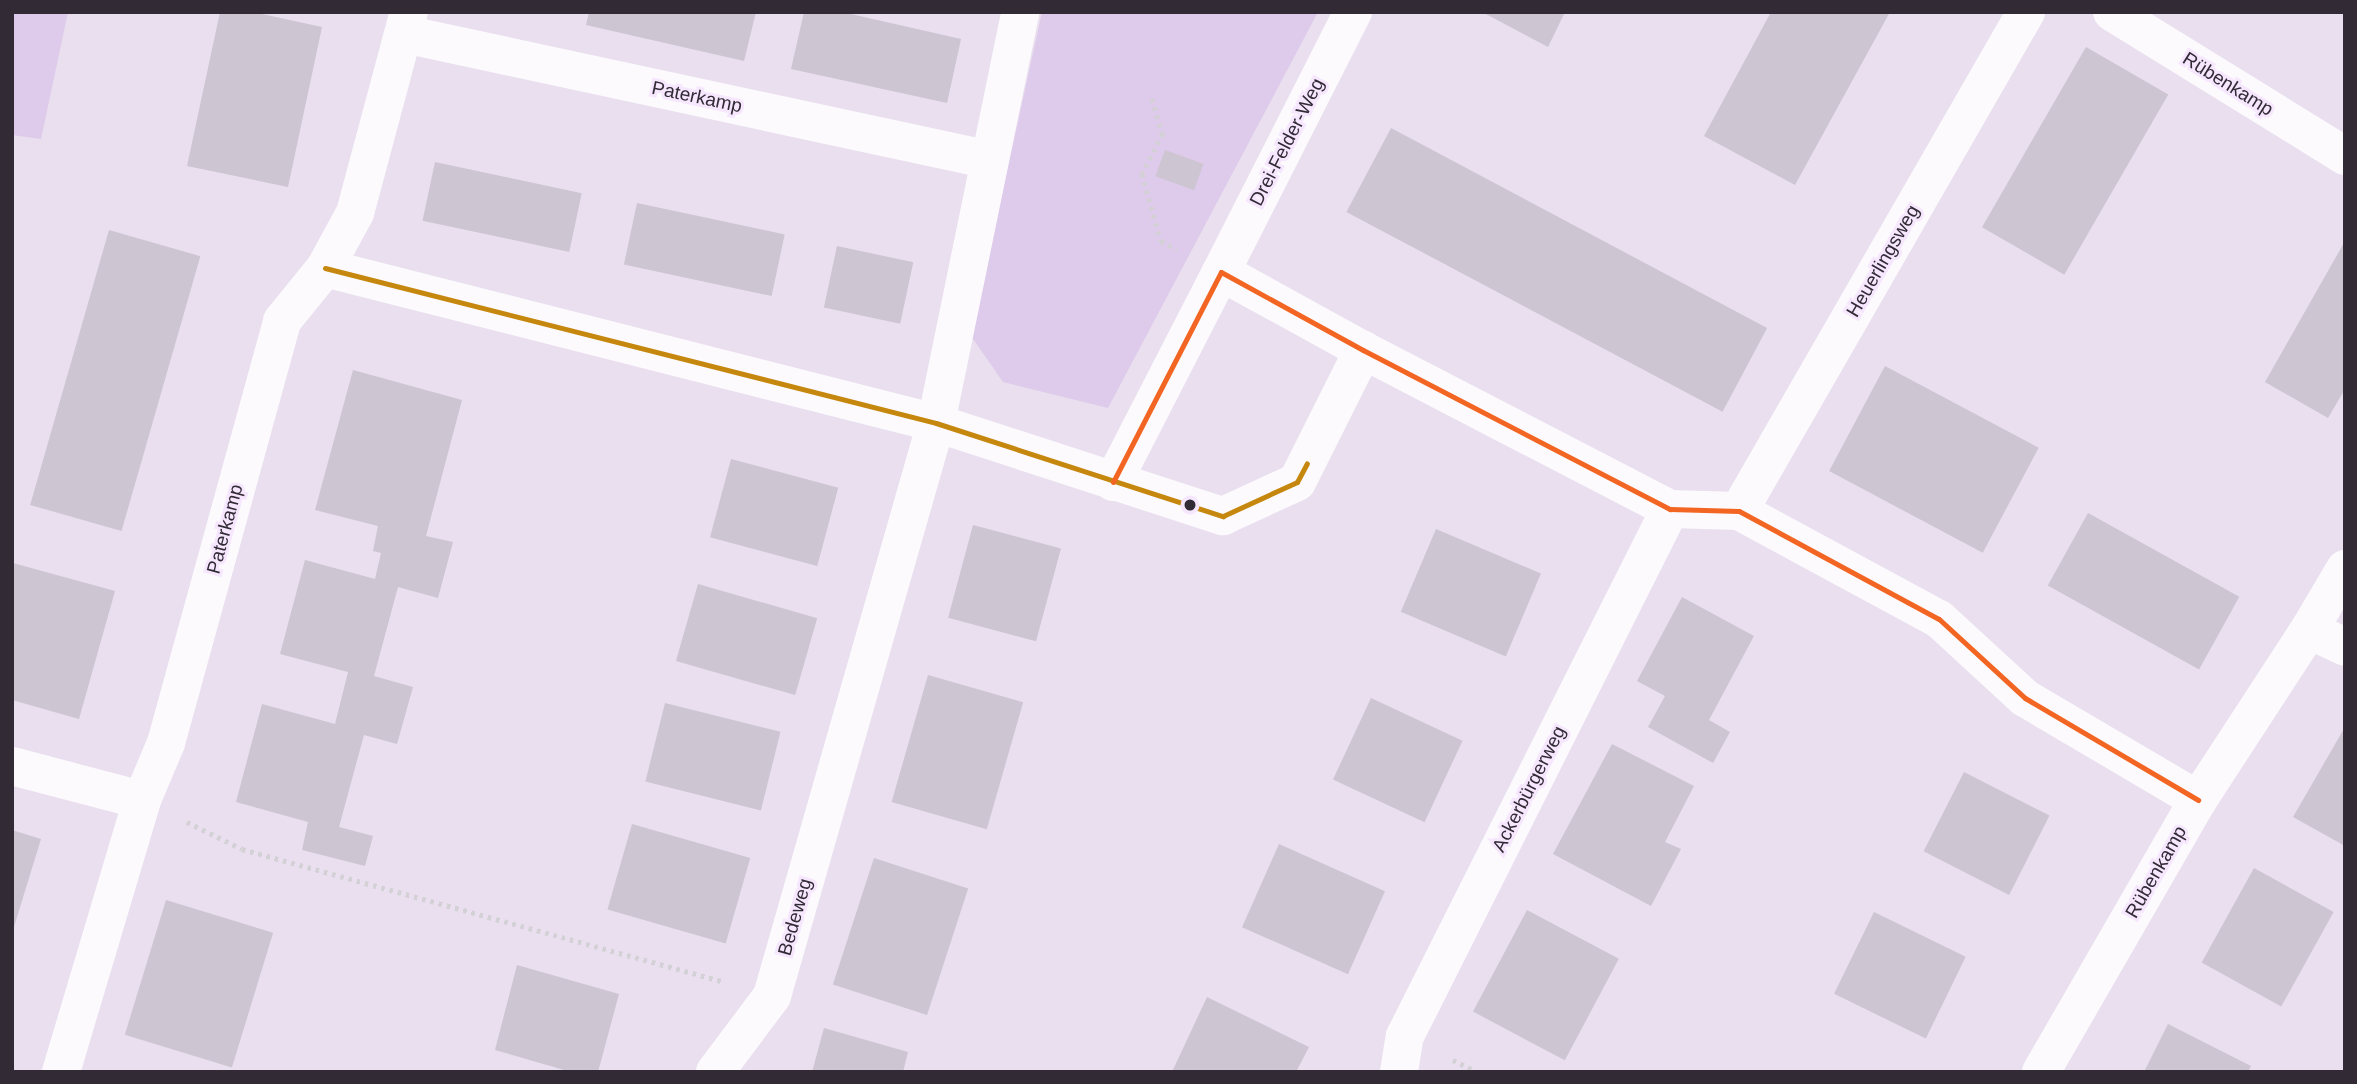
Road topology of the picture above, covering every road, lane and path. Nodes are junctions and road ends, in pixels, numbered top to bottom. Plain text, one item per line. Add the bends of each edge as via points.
1 (1020, 12) edge
2 (1353, 12) edge
3 (2026, 12) edge
4 (2112, 12) edge
5 (406, 23) edge
6 (1152, 99) dead end
7 (2345, 156) edge
8 (990, 160) junction
9 (325, 268) junction
10 (1222, 272) junction
11 (1363, 350) junction
12 (936, 423) junction
13 (1113, 482) junction
14 (1670, 509) junction
15 (1739, 511) junction
16 (2345, 569) edge
17 (2309, 630) junction
18 (2345, 647) edge
19 (12, 766) edge
20 (142, 800) junction
21 (2198, 800) junction
22 (772, 996) junction
23 (61, 1072) edge
24 (715, 1072) edge
25 (1399, 1072) edge
26 (2042, 1072) edge

1 - 8 street
2 - 10 street, Drei-Felder-Weg
3 - 15 street, Heuerlingsweg
4 - 7 street, Rübenkamp
5 - 8 street, Paterkamp
5 - 9 street, Paterkamp via 355,213
6 - 10 path via 1163,134 1142,174 1161,242
8 - 12 street
9 - 12 street
9 - 20 street, Paterkamp via 282,321 166,743
10 - 11 street
10 - 13 street
11 - 13 street via 1297,482 1223,516
11 - 14 street
12 - 13 street
12 - 22 street, Bedeweg
14 - 15 street
14 - 25 street, Ackerbürgerweg via 1405,1036
15 - 21 street via 1939,618 2025,698
16 - 17 street, Rübenkamp
17 - 18 street
17 - 21 street, Rübenkamp
19 - 20 street
20 - 22 path via 242,849
20 - 23 street, Paterkamp
21 - 26 street, Rübenkamp
22 - 24 street, Bedeweg

